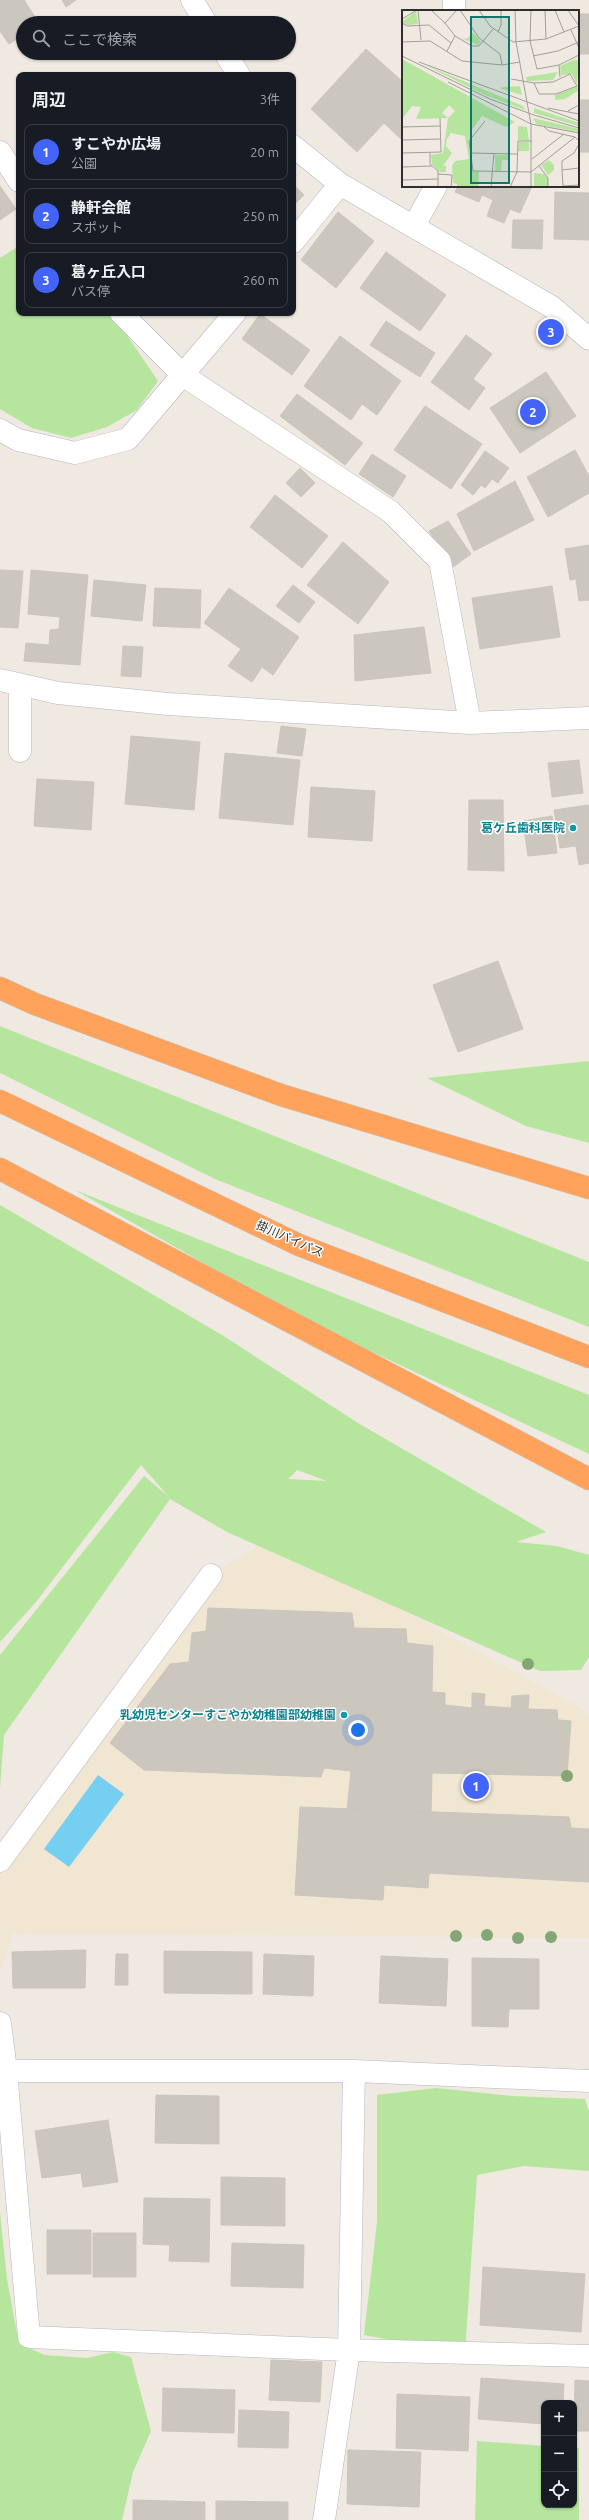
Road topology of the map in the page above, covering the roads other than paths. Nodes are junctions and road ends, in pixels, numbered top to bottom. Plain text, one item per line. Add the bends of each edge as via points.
1 (192, 0) edge
2 (202, 16) edge
3 (229, 60) edge
4 (237, 72) edge
5 (296, 148) edge
6 (0, 152) edge
7 (16, 176) edge
8 (340, 184) junction
9 (435, 187) edge
10 (414, 226) junction
11 (296, 238) edge
12 (124, 316) edge
13 (233, 316) edge
14 (589, 339) edge
15 (184, 376) junction
16 (0, 430) edge
17 (10, 682) edge
18 (589, 718) edge
19 (470, 723) junction
20 (20, 751) dead end
21 (0, 988) edge
22 (0, 1101) edge
23 (0, 1169) edge
24 (589, 1188) edge
25 (589, 1357) edge
26 (589, 1479) edge
27 (211, 1575) dead end
28 (0, 1861) edge
29 (0, 2023) edge
30 (6, 2071) junction
31 (354, 2071) junction
32 (589, 2081) edge
33 (349, 2350) junction
34 (589, 2356) edge
35 (324, 2520) edge

1 - 2 street
3 - 4 street
5 - 8 street
6 - 7 street
8 - 10 street
8 - 11 street
9 - 10 street
10 - 14 street via 552,307
12 - 15 street
13 - 15 street
15 - 16 street via 128,439 75,453 18,440
15 - 19 street via 391,512 440,561
17 - 19 street via 58,693 168,704
17 - 20 street
18 - 19 street
21 - 24 highway via 35,1004 281,1095
22 - 25 highway, 掛川バイパス via 299,1245
23 - 26 highway
27 - 28 street
29 - 30 street
30 - 31 street
30 - 33 street via 29,2337
31 - 32 street
31 - 33 street
33 - 34 street
33 - 35 street

